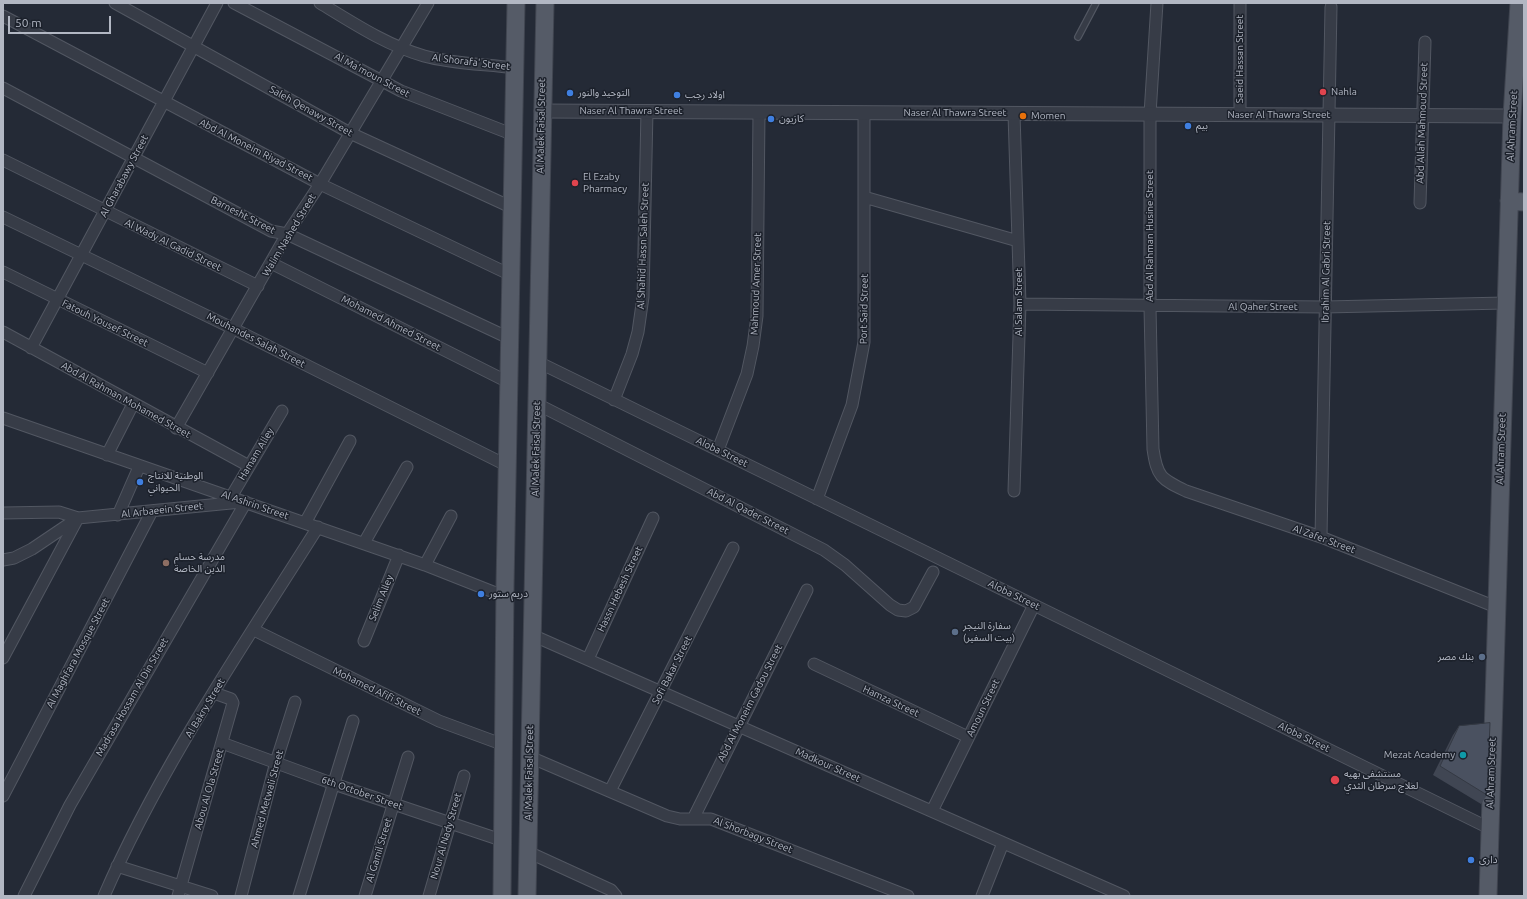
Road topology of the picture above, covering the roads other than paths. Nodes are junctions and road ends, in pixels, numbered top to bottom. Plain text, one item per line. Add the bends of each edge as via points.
1 (115, 3) edge
2 (217, 3) edge
3 (234, 3) edge
4 (320, 3) edge
5 (428, 3) edge
6 (516, 3) edge
7 (545, 3) edge
8 (1096, 3) edge
9 (1158, 3) edge
10 (1240, 3) edge
11 (1517, 4) edge
12 (1331, 7) dead end
13 (3, 16) edge
14 (1078, 37) dead end
15 (1425, 42) dead end
16 (194, 46) junction
17 (401, 48) junction
18 (516, 68) junction
19 (380, 80) junction
20 (3, 88) edge
21 (164, 102) junction
22 (541, 111) junction
23 (647, 111) junction
24 (759, 112) junction
25 (864, 113) junction
26 (1014, 114) junction
27 (1150, 114) junction
28 (1240, 115) junction
29 (1329, 116) junction
30 (1423, 116) junction
31 (1512, 116) junction
32 (350, 133) junction
33 (514, 135) junction
34 (134, 157) junction
35 (3, 160) edge
36 (320, 184) junction
37 (864, 196) junction
38 (1516, 202) edge
39 (1420, 203) dead end
40 (514, 208) junction
41 (105, 211) junction
42 (3, 217) edge
43 (287, 234) junction
44 (1018, 241) junction
45 (82, 254) junction
46 (271, 263) junction
47 (3, 272) edge
48 (512, 276) junction
49 (258, 286) junction
50 (57, 300) junction
51 (1505, 303) junction
52 (1020, 304) junction
53 (1150, 307) junction
54 (1325, 307) junction
55 (234, 329) junction
56 (3, 332) edge
57 (511, 339) junction
58 (31, 348) junction
59 (538, 362) junction
60 (208, 373) junction
61 (510, 383) junction
62 (614, 400) junction
63 (133, 404) junction
64 (537, 404) junction
65 (282, 411) dead end
66 (3, 418) edge
67 (176, 428) junction
68 (350, 441) dead end
69 (718, 450) junction
70 (107, 455) junction
71 (139, 466) junction
72 (249, 466) junction
73 (508, 466) junction
74 (407, 467) dead end
75 (1156, 469) joint
76 (1014, 491) dead end
77 (231, 497) junction
78 (817, 499) junction
79 (246, 502) junction
80 (152, 511) junction
81 (3, 513) edge
82 (118, 515) junction
83 (451, 516) dead end
84 (78, 518) junction
85 (653, 518) dead end
86 (305, 523) junction
87 (318, 527) junction
88 (1321, 537) junction
89 (364, 543) junction
90 (733, 548) dead end
91 (399, 555) junction
92 (3, 560) edge
93 (425, 564) junction
94 (933, 572) dead end
95 (807, 590) dead end
96 (506, 597) junction
97 (1034, 605) junction
98 (1496, 607) junction
99 (254, 630) junction
100 (532, 635) junction
101 (364, 641) dead end
102 (3, 658) edge
103 (588, 659) junction
104 (814, 664) dead end
105 (661, 691) junction
106 (214, 693) junction
107 (296, 702) dead end
108 (353, 720) dead end
109 (739, 726) junction
110 (968, 737) junction
111 (222, 743) junction
112 (504, 745) junction
113 (530, 756) junction
114 (408, 757) dead end
115 (276, 762) junction
116 (464, 776) dead end
117 (334, 784) junction
118 (610, 791) junction
119 (3, 796) edge
120 (393, 804) junction
121 (932, 811) junction
122 (694, 817) junction
123 (450, 823) junction
124 (1489, 828) junction
125 (504, 841) junction
126 (1003, 843) junction
127 (528, 852) junction
128 (117, 866) junction
129 (181, 885) junction
130 (904, 895) edge
131 (24, 896) edge
132 (104, 896) edge
133 (178, 896) edge
134 (212, 896) edge
135 (241, 896) edge
136 (299, 896) edge
137 (365, 896) edge
138 (429, 896) edge
139 (502, 896) edge
140 (527, 896) edge
141 (616, 896) edge
142 (982, 896) edge
143 (1124, 896) edge
144 (1488, 896) edge

1 - 16 street, Saleh Qenawy Street
2 - 16 street, Al Gharabawy Street
3 - 19 street, Al Ma'moun Street
4 - 17 street, Al Shorafa' Street
5 - 17 street, Walim Nashed Street
6 - 18 main road
7 - 22 main road, Al Malek Faisal Street
8 - 14 lane
9 - 27 street, Abd Al Rahman Husine Street
10 - 28 street, Saeid Hassan Street
11 - 31 main road, Al Ahram Street
12 - 29 street, Ibrahim Al Gabri Street
13 - 21 street, Abd Al Moneim Riyad Street
15 - 30 street, Abd Allah Mahmoud Street
16 - 21 street, Al Gharabawy Street
16 - 32 street, Saleh Qenawy Street
17 - 18 street, Al Shorafa' Street via 442,60
17 - 19 street, Walim Nashed Street
18 - 33 main road
19 - 32 street, Walim Nashed Street
19 - 33 street, Al Ma'moun Street via 415,98
20 - 34 street, Barnesht Street
21 - 34 street, Al Gharabawy Street
21 - 36 street, Abd Al Moneim Riyad Street
22 - 23 street, Naser Al Thawra Street
22 - 59 main road, Al Malek Faisal Street
23 - 24 street, Naser Al Thawra Street
23 - 62 street, Al Shahid Hassn Saleh Street via 643,297 636,339
24 - 25 street, Naser Al Thawra Street
24 - 69 street, Mahmoud Amer Street via 757,316 747,374
25 - 26 street, Naser Al Thawra Street
25 - 37 street, Port Said Street
26 - 27 street, Naser Al Thawra Street
26 - 44 street, Al Salam Street
27 - 28 street, Naser Al Thawra Street
27 - 53 street, Abd Al Rahman Husine Street
28 - 29 street, Naser Al Thawra Street
29 - 30 street, Naser Al Thawra Street
29 - 54 street, Ibrahim Al Gabri Street
30 - 31 street, Naser Al Thawra Street
30 - 39 street, Abd Allah Mahmoud Street
31 - 38 main road, Al Ahram Street
32 - 36 street, Walim Nashed Street
32 - 40 street, Saleh Qenawy Street
33 - 40 main road
34 - 41 street, Al Gharabawy Street
34 - 43 street, Barnesht Street via 271,230
35 - 41 street, Al Wady Al Gadid Street
36 - 43 street, Walim Nashed Street
36 - 48 street, Abd Al Moneim Riyad Street
37 - 44 street
37 - 78 street, Port Said Street via 864,342 852,405
38 - 51 main road, Al Ahram Street
40 - 48 main road
41 - 45 street, Al Gharabawy Street
41 - 49 street, Al Wady Al Gadid Street
42 - 45 street, Mouhandes Salah Street
43 - 46 street, Walim Nashed Street
43 - 57 street, Barnesht Street
44 - 52 street, Al Salam Street
45 - 50 street, Al Gharabawy Street
45 - 55 street, Mouhandes Salah Street
46 - 49 street, Walim Nashed Street
46 - 61 street, Mohamed Ahmed Street
47 - 50 street, Fatouh Yousef Street
48 - 57 main road
49 - 55 street, Walim Nashed Street
50 - 58 street, Al Gharabawy Street
50 - 60 street, Fatouh Yousef Street
51 - 54 street, Al Qaher Street
51 - 98 main road, Al Ahram Street
52 - 53 street, Al Qaher Street
52 - 76 street, Al Salam Street
53 - 54 street, Al Qaher Street
53 - 75 street, Abd Al Rahman Husine Street via 1153,449
54 - 88 street, Ibrahim Al Gabri Street
55 - 60 street, Walim Nashed Street
55 - 73 street, Mouhandes Salah Street
56 - 58 street, Abd Al Rahman Mohamed Street
57 - 61 main road
58 - 63 street, Abd Al Rahman Mohamed Street
59 - 62 street, Aloba Street
59 - 64 main road, Al Malek Faisal Street
60 - 67 street, Walim Nashed Street
61 - 73 main road
62 - 69 street, Aloba Street
63 - 67 street, Abd Al Rahman Mohamed Street
63 - 70 street
64 - 94 street, Abd Al Qader Street via 824,550 898,610 906,611 914,607
64 - 100 main road, Al Malek Faisal Street
65 - 72 street, Hamam Alley
66 - 70 street, Al Ashrin Street
67 - 72 street, Abd Al Rahman Mohamed Street
68 - 86 street
69 - 78 street, Aloba Street
70 - 71 street, Al Ashrin Street
71 - 77 street, Al Ashrin Street
71 - 82 street
72 - 77 street, Hamam Alley
73 - 96 main road
74 - 89 street
75 - 88 street, Al Zafer Street via 1168,482 1186,491
77 - 79 street, Al Ashrin Street
78 - 97 street, Aloba Street
79 - 80 street, Al Arbaeein Street
79 - 86 street, Al Ashrin Street
79 - 131 street, Madrasa Hossam Al Din Street via 70,805
80 - 82 street, Al Arbaeein Street
80 - 119 street, Al Maghfara Mosque Street
81 - 84 street, Al Arbaeein Street via 59,512
82 - 84 street, Al Arbaeein Street
83 - 93 street
84 - 92 street, Al Arbaeein Street via 32,549 14,558
84 - 102 street
85 - 103 street, Hassn Hebesh Street
86 - 87 street, Al Ashrin Street
87 - 89 street, Al Ashrin Street
87 - 99 street, Al Bakry Street
88 - 98 street, Al Zafer Street
89 - 91 street, Al Ashrin Street
90 - 105 street, Sofi Bakar Street
91 - 93 street, Al Ashrin Street
91 - 101 street, Selim Alley
93 - 96 street, Al Ashrin Street
95 - 109 street, Abd Al Moneim Gadou Street
96 - 112 main road
97 - 110 street, Amoun Street
97 - 124 street, Aloba Street
98 - 124 main road, Al Ahram Street
99 - 106 street, Al Bakry Street
99 - 112 street, Mohamed Afifi Street via 439,721
100 - 103 street, Madkour Street
100 - 113 main road, Al Malek Faisal Street
103 - 105 street, Madkour Street
104 - 110 street, Hamza Street
105 - 109 street, Madkour Street
105 - 118 street, Sofi Bakar Street
106 - 111 street, Abou Al Ola Street via 231,699 233,703
106 - 128 street, Al Bakry Street via 142,815
107 - 115 street, Ahmed Metwali Street
108 - 117 street
109 - 121 street, Madkour Street
109 - 122 street, Abd Al Moneim Gadou Street
110 - 121 street, Amoun Street
111 - 115 street, 6th October Street
111 - 129 street, Abou Al Ola Street
112 - 125 main road
113 - 118 street, Al Shorbagy Street
113 - 127 main road, Al Malek Faisal Street
114 - 120 street, Al Gamil Street
115 - 117 street, 6th October Street
115 - 135 street, Ahmed Metwali Street
116 - 123 street, Nour Al Nady Street
117 - 120 street, 6th October Street
117 - 136 street
118 - 122 street, Al Shorbagy Street via 667,816
120 - 123 street, 6th October Street
120 - 137 street, Al Gamil Street
121 - 126 street, Madkour Street
122 - 130 street, Al Shorbagy Street via 711,818
123 - 125 street, 6th October Street
123 - 138 street, Nour Al Nady Street
124 - 144 main road, Al Ahram Street
125 - 139 main road
126 - 142 street
126 - 143 street, Madkour Street
127 - 140 main road, Al Malek Faisal Street
127 - 141 street via 611,890
128 - 129 street
128 - 132 street, Al Bakry Street
129 - 133 street, Abou Al Ola Street
129 - 134 street

